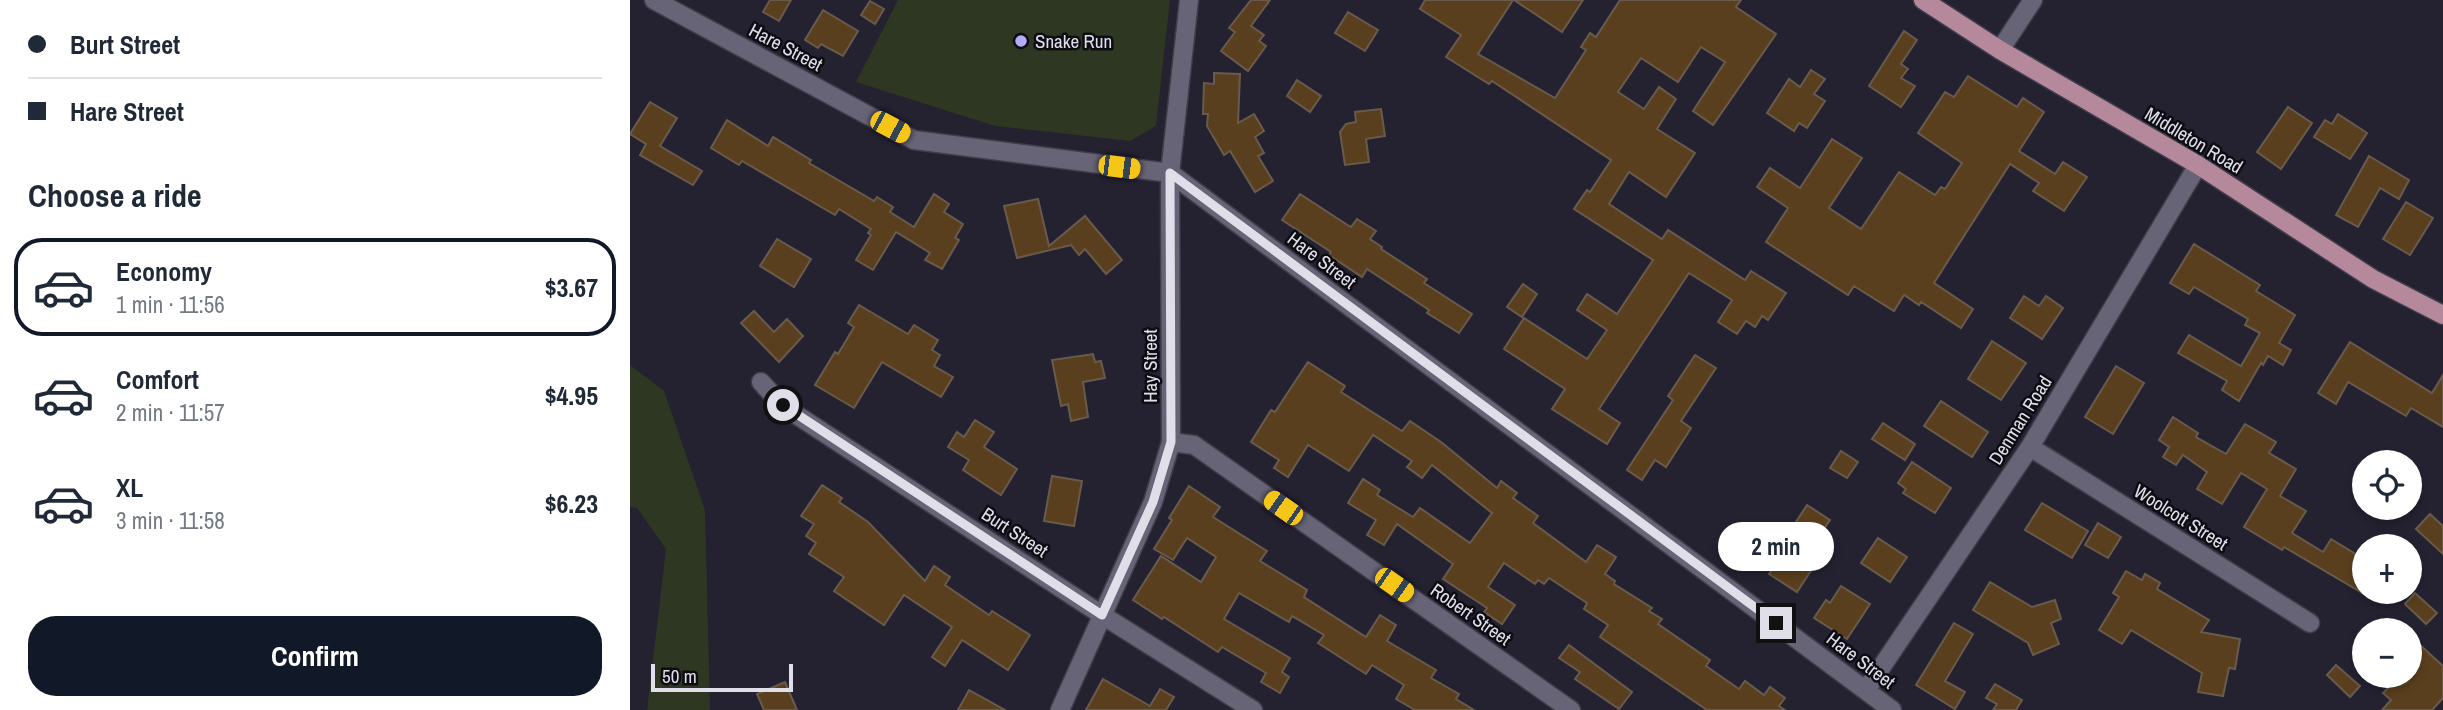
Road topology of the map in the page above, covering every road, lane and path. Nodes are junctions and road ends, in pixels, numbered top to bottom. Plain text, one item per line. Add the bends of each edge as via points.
1 (654, 0) edge
2 (1188, 0) edge
3 (1923, 0) edge
4 (2033, 0) edge
5 (2000, 50) junction
6 (2198, 165) junction
7 (1170, 173) junction
8 (2443, 315) edge
9 (761, 382) dead end
10 (1171, 442) junction
11 (2030, 447) junction
12 (1102, 615) junction
13 (2310, 623) dead end
14 (1866, 690) junction
15 (1059, 710) edge
16 (1253, 710) edge
17 (1571, 710) edge
18 (1892, 710) edge

1 - 7 street, Hare Street via 914,140
2 - 7 street, Hay Street
3 - 5 main road, Middleton Road
4 - 5 street
5 - 6 main road, Middleton Road
6 - 8 main road, Middleton Road via 2373,279
6 - 11 street, Denman Road
7 - 10 street, Hay Street
7 - 14 street, Hare Street
9 - 12 street, Burt Street via 783,405
10 - 12 street, Hay Street via 1153,502
10 - 17 street, Robert Street via 1194,445
11 - 13 street, Woolcott Street
11 - 14 street, Denman Road
12 - 15 street, Hay Street
12 - 16 street, Burt Street
14 - 18 street, Hare Street

